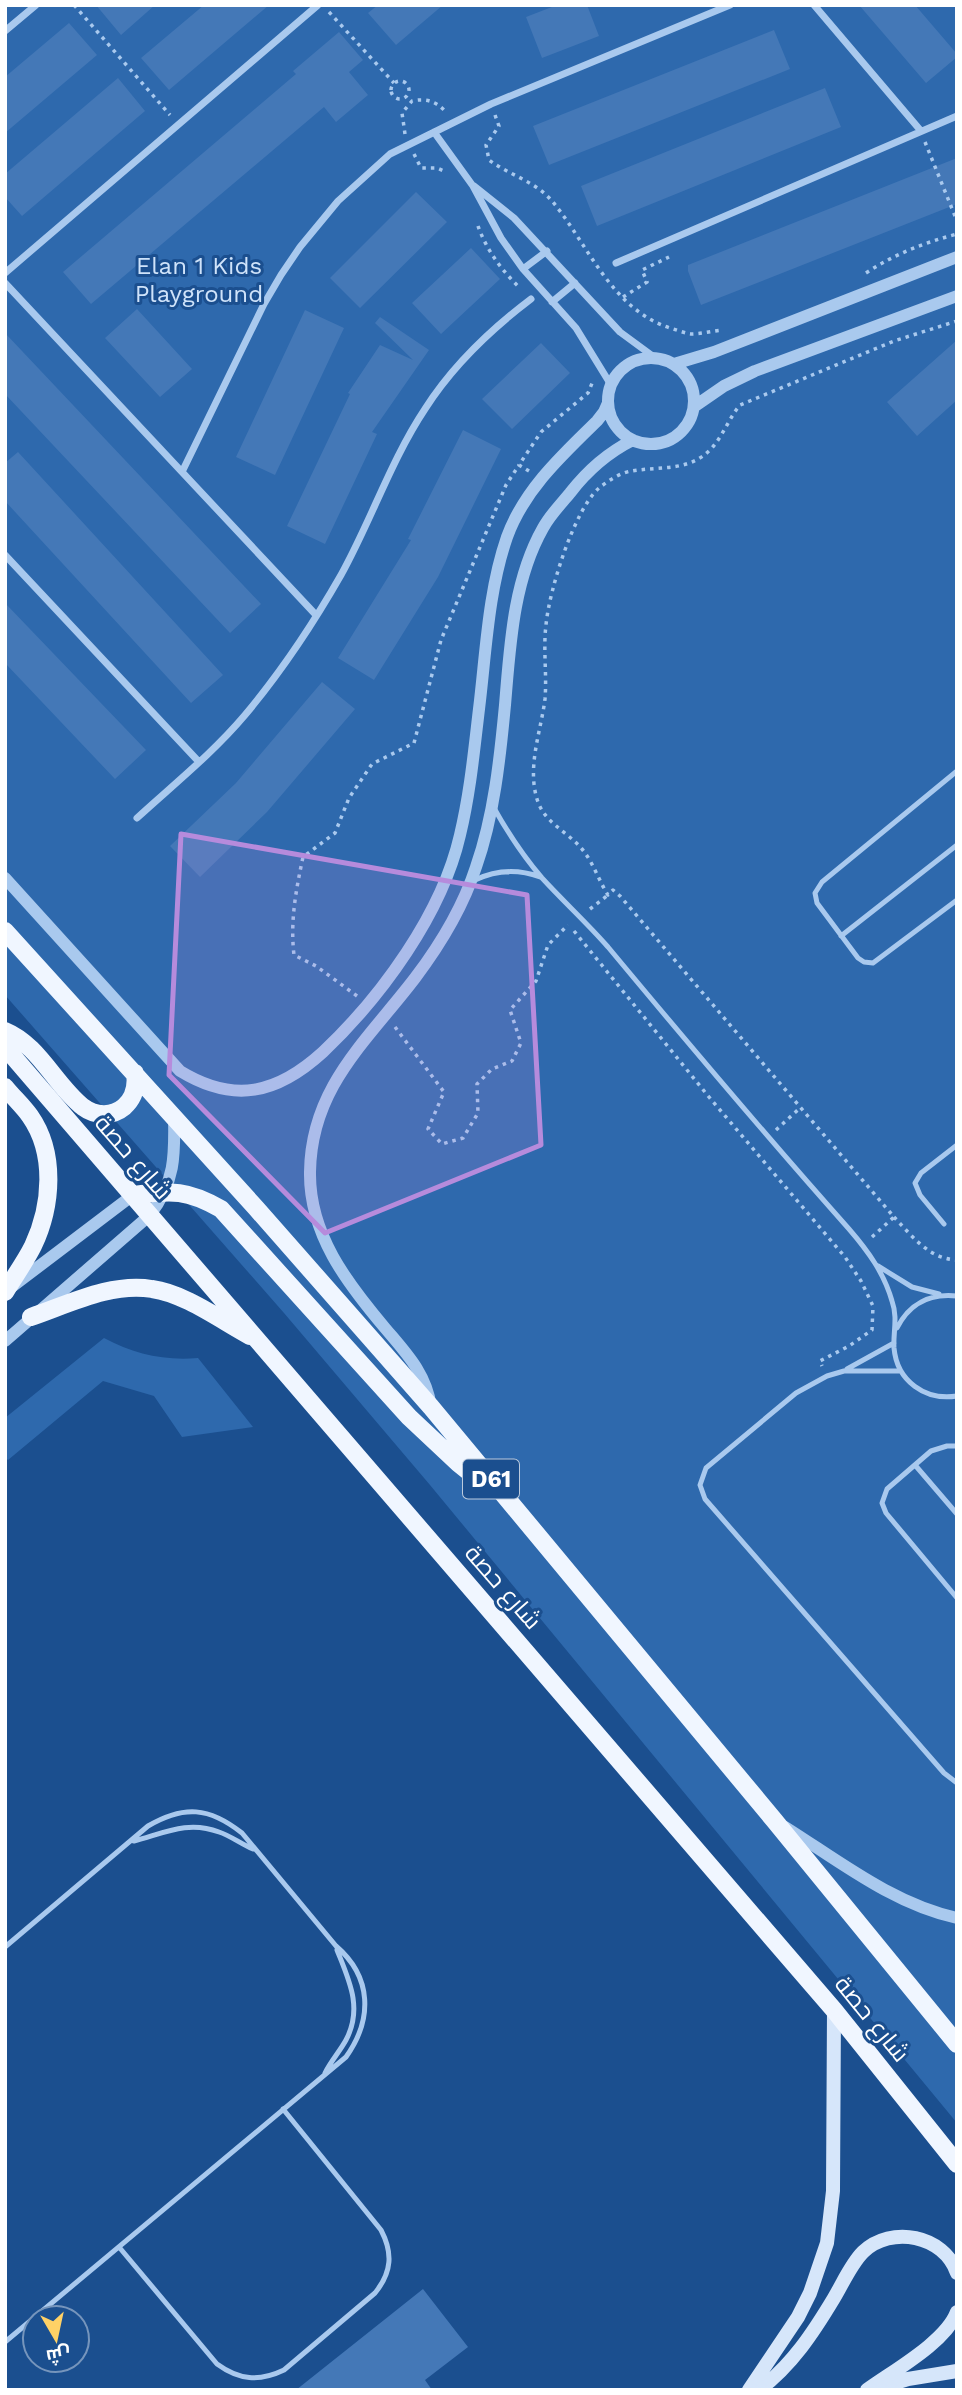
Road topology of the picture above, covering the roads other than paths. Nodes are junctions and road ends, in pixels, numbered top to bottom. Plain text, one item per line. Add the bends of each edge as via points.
1 (36, 5) edge
2 (318, 5) edge
3 (730, 5) edge
4 (814, 5) edge
5 (5, 31) edge
6 (957, 116) edge
7 (921, 131) junction
8 (434, 132) junction
9 (473, 186) junction
10 (547, 251) junction
11 (957, 257) edge
12 (617, 263) dead end
13 (523, 269) junction
14 (5, 273) edge
15 (5, 283) edge
16 (575, 283) junction
17 (957, 296) edge
18 (531, 299) dead end
19 (552, 302) junction
20 (654, 357) junction
21 (674, 364) junction
22 (611, 385) junction
23 (608, 402) junction
24 (695, 406) junction
25 (633, 440) junction
26 (182, 472) junction
27 (5, 555) edge
28 (316, 615) junction
29 (199, 762) junction
30 (957, 771) edge
31 (491, 803) junction
32 (137, 818) dead end
33 (957, 845) edge
34 (5, 877) edge
35 (543, 878) junction
36 (471, 882) junction
37 (957, 900) edge
38 (5, 931) edge
39 (841, 936) junction
40 (5, 1031) edge
41 (5, 1047) edge
42 (135, 1073) junction
43 (5, 1087) edge
44 (174, 1116) junction
45 (957, 1145) edge
46 (166, 1192) junction
47 (133, 1195) junction
48 (150, 1215) junction
49 (944, 1224) dead end
50 (877, 1265) junction
51 (5, 1292) edge
52 (945, 1295) junction
53 (957, 1296) edge
54 (31, 1317) junction
55 (896, 1331) junction
56 (5, 1341) edge
57 (260, 1341) junction
58 (894, 1343) junction
59 (844, 1370) junction
60 (900, 1371) junction
61 (956, 1396) edge
62 (431, 1407) junction
63 (957, 1446) edge
64 (915, 1465) junction
65 (512, 1504) junction
66 (957, 1514) edge
67 (957, 1598) edge
68 (957, 1783) edge
69 (774, 1820) junction
70 (131, 1841) junction
71 (255, 1850) junction
72 (957, 1918) edge
73 (336, 1946) junction
74 (5, 1947) edge
75 (834, 2010) junction
76 (957, 2044) edge
77 (323, 2075) junction
78 (283, 2109) junction
79 (957, 2164) edge
80 (119, 2247) junction
81 (957, 2273) edge
82 (957, 2312) edge
83 (5, 2342) edge
84 (957, 2371) edge
85 (749, 2390) edge
86 (759, 2390) edge
87 (867, 2390) edge
88 (874, 2390) edge

1 - 5 street
2 - 14 street
3 - 8 street
4 - 7 street
6 - 7 street
7 - 12 street
8 - 9 street
8 - 26 street via 390,155 338,201 293,256 264,304
9 - 10 street
9 - 13 street
10 - 13 street
10 - 16 street
11 - 21 street
13 - 19 street
15 - 26 street
16 - 19 street
16 - 20 street via 620,332
17 - 24 street via 755,371
18 - 28 street via 482,338 424,410
19 - 22 street via 576,328
20 - 21 street
20 - 22 street via 629,363
21 - 24 street via 689,378
22 - 23 street
23 - 25 street via 612,421
23 - 34 street via 597,421 541,480 508,534 494,589 463,820 444,881 405,953 374,997 338,1038 292,1077 276,1085 234,1091 210,1086 180,1071
24 - 25 street via 691,419 672,439 659,444
25 - 31 street via 582,477 543,527 530,557 511,644
26 - 28 street
27 - 29 street
28 - 29 street via 244,716
29 - 32 street
30 - 39 lane via 822,882 817,904
31 - 35 lane
31 - 36 street
33 - 39 lane
35 - 36 lane via 506,871
35 - 50 lane via 582,916
36 - 62 street via 432,954 335,1080 319,1115 311,1155 311,1196 323,1238 352,1287 419,1370
37 - 39 lane via 873,962 858,958
38 - 42 main road, شارع حصة / D61
40 - 42 main road via 27,1045 83,1107 97,1114 110,1114 131,1099
41 - 47 main road, شارع حصة
42 - 44 main road, شارع حصة / D61
43 - 51 main road via 30,1116 48,1164 43,1220
44 - 46 street via 174,1163
44 - 62 main road, شارع حصة / D61
45 - 49 lane via 915,1183
46 - 47 main road
46 - 48 street
46 - 65 main road via 200,1197 221,1209 433,1441
47 - 48 main road, شارع حصة
47 - 51 street
48 - 54 street
48 - 57 main road, شارع حصة
50 - 52 lane via 912,1287
50 - 55 lane via 893,1303
52 - 53 lane
52 - 55 lane via 910,1309
54 - 56 street
54 - 57 main road via 110,1291 154,1289
55 - 58 lane
57 - 75 main road, شارع حصة
58 - 59 lane
58 - 60 lane
59 - 60 lane
59 - 68 lane via 796,1393 706,1468 700,1485
60 - 61 lane via 923,1393
62 - 65 main road, شارع حصة / D61
63 - 64 lane via 931,1451
64 - 66 lane
64 - 67 lane via 887,1489 883,1508
65 - 69 main road, شارع حصة / D61
69 - 72 street via 907,1902
69 - 76 main road, شارع حصة / D61
70 - 71 lane via 194,1826 217,1831
70 - 71 lane via 166,1815 206,1812 226,1820
70 - 74 lane
71 - 73 lane
73 - 77 lane via 352,1986 354,2008 348,2036
73 - 77 lane via 355,1967 366,2004 356,2043
75 - 79 main road, شارع حصة
75 - 85 main road via 833,2191 827,2243 799,2317
77 - 78 lane
78 - 80 lane
78 - 80 lane via 381,2230 390,2256 384,2282 375,2293 284,2371 256,2379 228,2372 217,2364
80 - 83 lane
81 - 86 main road via 931,2243 914,2237 878,2242 863,2252 800,2351
82 - 87 main road via 942,2335
84 - 88 main road

